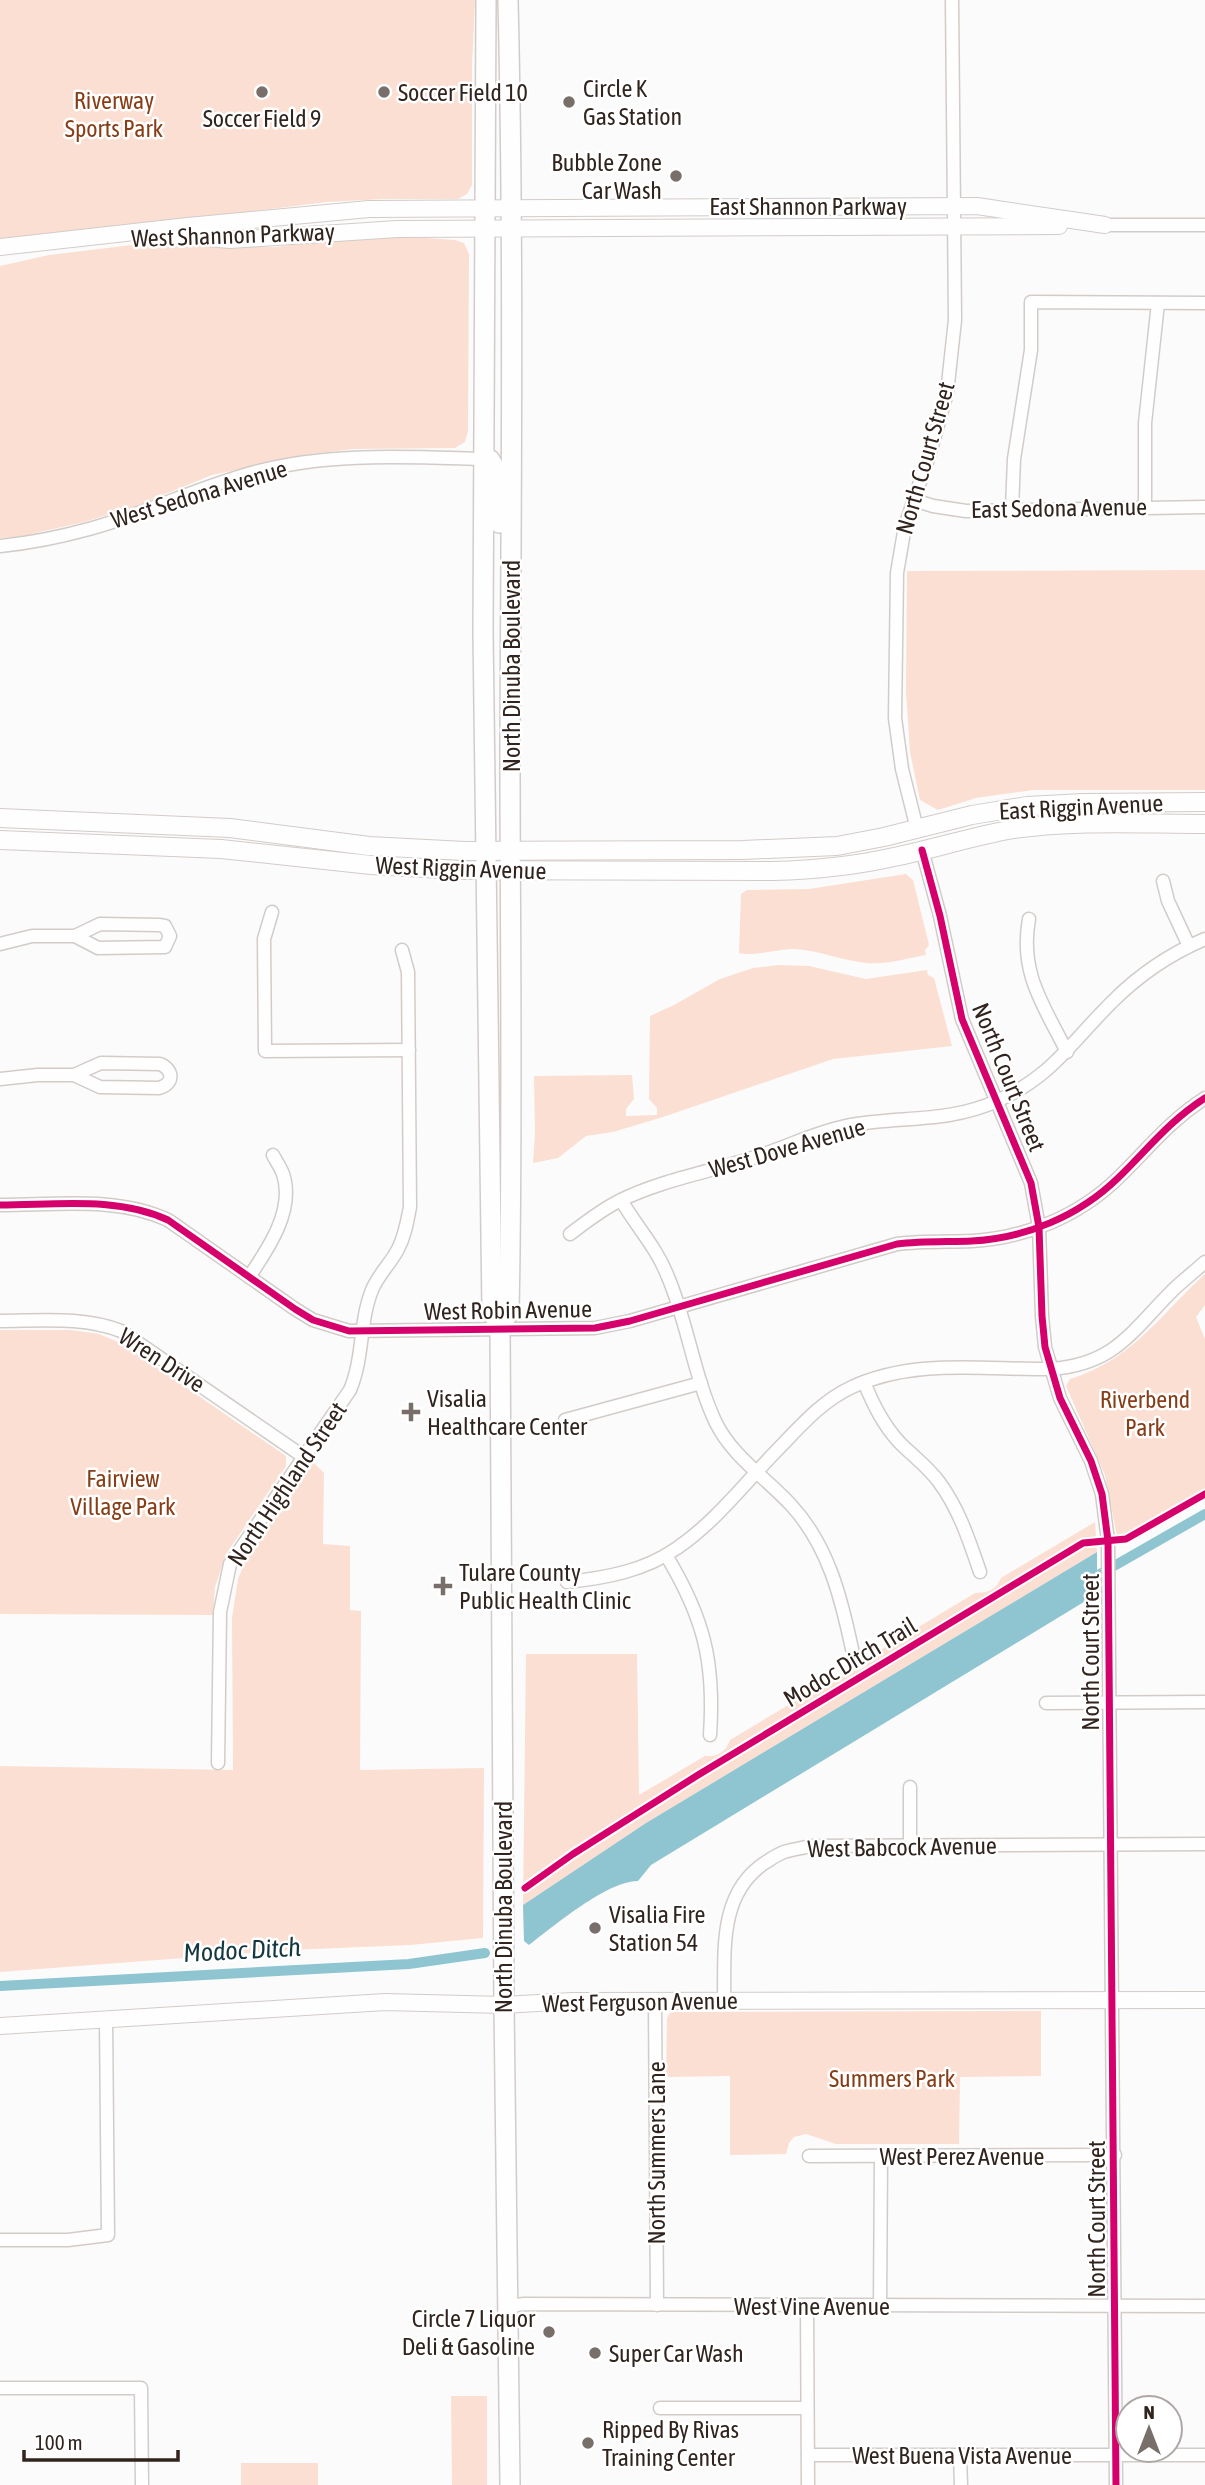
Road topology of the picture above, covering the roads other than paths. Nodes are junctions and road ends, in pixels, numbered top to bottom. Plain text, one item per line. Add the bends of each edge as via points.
1 (486, 0) edge
2 (500, 0) edge
3 (508, 0) edge
4 (952, 0) edge
5 (510, 55) junction
6 (733, 206) junction
7 (847, 206) junction
8 (953, 206) junction
9 (484, 208) junction
10 (511, 208) junction
11 (1105, 225) junction
12 (1205, 225) edge
13 (606, 227) junction
14 (732, 227) junction
15 (510, 228) junction
16 (954, 228) junction
17 (484, 229) junction
18 (0, 247) edge
19 (0, 258) edge
20 (1158, 303) junction
21 (1205, 303) edge
22 (484, 361) junction
23 (512, 456) junction
24 (484, 459) junction
25 (914, 500) junction
26 (1145, 507) junction
27 (1205, 507) edge
28 (1012, 509) junction
29 (0, 547) edge
30 (511, 571) junction
31 (1205, 802) edge
32 (1083, 803) junction
33 (0, 818) edge
34 (1205, 824) edge
35 (184, 825) junction
36 (917, 829) junction
37 (0, 840) edge
38 (78, 843) junction
39 (922, 850) junction
40 (486, 861) junction
41 (510, 861) junction
42 (773, 871) junction
43 (1163, 881) dead end
44 (272, 912) dead end
45 (1029, 919) dead end
46 (75, 936) junction
47 (1205, 939) edge
48 (0, 944) edge
49 (1189, 946) junction
50 (402, 950) dead end
51 (409, 1050) junction
52 (1068, 1052) junction
53 (74, 1075) junction
54 (0, 1079) edge
55 (1205, 1098) edge
56 (998, 1101) junction
57 (272, 1154) dead end
58 (621, 1200) junction
59 (0, 1205) edge
60 (1039, 1227) junction
61 (570, 1234) dead end
62 (1205, 1262) edge
63 (249, 1277) junction
64 (678, 1306) junction
65 (0, 1321) edge
66 (500, 1329) junction
67 (364, 1332) junction
68 (1051, 1369) junction
69 (864, 1382) junction
70 (701, 1383) junction
71 (565, 1420) dead end
72 (304, 1457) junction
73 (755, 1472) junction
74 (666, 1555) junction
75 (980, 1572) dead end
76 (567, 1582) dead end
77 (852, 1649) dead end
78 (1110, 1702) junction
79 (1205, 1702) edge
80 (1046, 1703) dead end
81 (710, 1735) dead end
82 (219, 1763) dead end
83 (910, 1787) dead end
84 (1110, 1844) junction
85 (1205, 1844) edge
86 (909, 1846) junction
87 (724, 2000) junction
88 (1113, 2000) junction
89 (1205, 2000) edge
90 (655, 2001) junction
91 (504, 2005) junction
92 (106, 2020) junction
93 (0, 2026) edge
94 (1115, 2155) junction
95 (808, 2156) dead end
96 (881, 2157) junction
97 (0, 2240) edge
98 (657, 2305) junction
99 (509, 2306) junction
100 (807, 2306) junction
101 (880, 2306) junction
102 (1115, 2306) junction
103 (1205, 2306) edge
104 (0, 2388) edge
105 (1116, 2394) edge
106 (660, 2408) dead end
107 (807, 2408) junction
108 (1114, 2454) edge
109 (808, 2455) junction
110 (1184, 2455) edge
111 (1205, 2455) edge
112 (960, 2456) junction
113 (1116, 2464) edge
114 (142, 2485) edge
115 (510, 2485) edge
116 (808, 2485) edge
117 (961, 2485) edge
118 (1116, 2485) edge

1 - 9 main road, North Dinuba Boulevard
2 - 5 main road via 500,22
3 - 5 main road, North Dinuba Boulevard
4 - 8 street, North Court Street
5 - 10 main road, North Dinuba Boulevard
6 - 7 street, East Shannon Parkway
6 - 10 street, East Shannon Parkway
6 - 13 street via 725,214 661,216
7 - 8 street, East Shannon Parkway
7 - 14 street via 807,215 747,215
8 - 11 street, East Shannon Parkway
8 - 16 street, North Court Street
9 - 10 street, West Shannon Parkway
9 - 17 main road, North Dinuba Boulevard
9 - 18 street, West Shannon Parkway via 343,210
10 - 15 main road, North Dinuba Boulevard
11 - 12 street, East Shannon Parkway
11 - 16 street, East Shannon Parkway
13 - 14 street, East Shannon Parkway
13 - 15 street, East Shannon Parkway
14 - 16 street, East Shannon Parkway
15 - 17 street, West Shannon Parkway
15 - 23 main road, North Dinuba Boulevard
16 - 25 street, North Court Street via 953,351 940,418
17 - 19 street, West Shannon Parkway via 360,230 253,239 159,235
17 - 22 main road, North Dinuba Boulevard
20 - 21 street
20 - 26 street via 1145,423
20 - 28 street via 1031,302 1031,351 1014,459
22 - 23 main road via 497,450
22 - 24 main road, North Dinuba Boulevard
23 - 30 main road, North Dinuba Boulevard
24 - 29 street, West Sedona Avenue via 393,457 299,463 218,483 89,529
24 - 30 main road via 497,472 499,538
24 - 40 main road, North Dinuba Boulevard
25 - 28 street, East Sedona Avenue via 966,511
25 - 36 street, North Court Street via 897,573 895,705 902,769
26 - 27 street, East Sedona Avenue
26 - 28 street, East Sedona Avenue
30 - 41 main road, North Dinuba Boulevard
31 - 32 main road, East Riggin Avenue
32 - 36 main road, East Riggin Avenue via 1004,809
32 - 39 main road via 928,837
33 - 35 main road, West Riggin Avenue
34 - 39 main road, East Riggin Avenue via 1039,826
35 - 38 main road via 171,835 108,835
35 - 40 main road, West Riggin Avenue
36 - 41 main road, West Riggin Avenue via 851,844 795,849
36 - 42 main road via 912,842 896,847
37 - 38 main road, West Riggin Avenue
38 - 40 main road, West Riggin Avenue via 221,849 371,865
39 - 42 main road, West Riggin Avenue via 863,863
39 - 56 street, North Court Street via 959,1007
40 - 41 main road, West Riggin Avenue
40 - 66 main road, North Dinuba Boulevard via 492,1311
41 - 42 main road, West Riggin Avenue
41 - 66 main road, North Dinuba Boulevard via 509,1311
43 - 49 street
44 - 51 street via 264,939 265,1051
45 - 52 street via 1027,962
46 - 46 street via 92,947 112,948 165,947 170,936 165,926 100,924
46 - 48 street via 32,936
47 - 49 street, West Dove Avenue
49 - 52 street, West Dove Avenue via 1123,992
50 - 51 street, North Highland Street via 408,972
51 - 67 street, North Highland Street via 410,1207 398,1250 373,1288
52 - 56 street, West Dove Avenue via 1039,1077
53 - 53 street via 100,1087 159,1088 171,1080 167,1067 160,1064 101,1063
53 - 54 street
55 - 60 street, West Robin Avenue via 1167,1126 1094,1198
56 - 58 street, West Dove Avenue via 945,1117 834,1129
56 - 60 street, North Court Street via 1027,1171
57 - 63 street via 283,1175 283,1212 268,1250
58 - 61 street, West Dove Avenue
58 - 64 street via 661,1261
59 - 63 street, West Robin Avenue via 110,1205 151,1212
60 - 64 street, West Robin Avenue via 987,1239 897,1244
60 - 68 street, North Court Street via 1042,1316
62 - 68 street via 1117,1347 1089,1361
63 - 67 street, West Robin Avenue via 313,1320
64 - 66 street, West Robin Avenue via 613,1326
64 - 70 street
65 - 72 street, Wren Drive via 88,1322 121,1331
66 - 67 street, West Robin Avenue
66 - 91 main road, North Dinuba Boulevard
67 - 72 street, North Highland Street via 349,1390
68 - 69 street via 920,1368
68 - 78 street, North Court Street via 1102,1494 1108,1549
69 - 73 street via 812,1413
69 - 75 street via 890,1431 948,1495
70 - 71 street
70 - 73 street via 717,1425
72 - 82 street, North Highland Street via 230,1564 220,1612
73 - 74 street via 692,1537
73 - 77 street via 796,1511 821,1547 840,1596
74 - 76 street via 618,1575
74 - 81 street via 689,1596 706,1647 712,1689
78 - 79 street
78 - 80 street
78 - 84 street, North Court Street
83 - 86 street
84 - 85 street, West Babcock Avenue
84 - 86 street, West Babcock Avenue
84 - 88 street, North Court Street
86 - 87 street, West Babcock Avenue via 811,1846 782,1852 758,1867 731,1906 725,1931
87 - 88 street, West Ferguson Avenue
87 - 90 street, West Ferguson Avenue
88 - 89 street, West Ferguson Avenue
88 - 94 street, North Court Street
90 - 91 street, West Ferguson Avenue
90 - 98 street, North Summers Lane
91 - 92 street, West Ferguson Avenue via 385,2002
91 - 99 main road, North Dinuba Boulevard
92 - 93 street, West Ferguson Avenue
92 - 97 street via 108,2235
94 - 96 street, West Perez Avenue
94 - 102 street, North Court Street
95 - 96 street, West Perez Avenue
96 - 101 street
98 - 99 street, West Vine Avenue
98 - 100 street, West Vine Avenue
99 - 115 main road, North Dinuba Boulevard
100 - 101 street, West Vine Avenue
100 - 107 street
101 - 102 street, West Vine Avenue
102 - 103 street, West Vine Avenue
102 - 105 street, North Court Street
104 - 114 street via 141,2388
106 - 107 street
107 - 109 street
108 - 112 street, West Buena Vista Avenue
109 - 112 street, West Buena Vista Avenue
109 - 116 street
110 - 111 street, West Buena Vista Avenue
112 - 117 street
113 - 118 street, North Court Street

